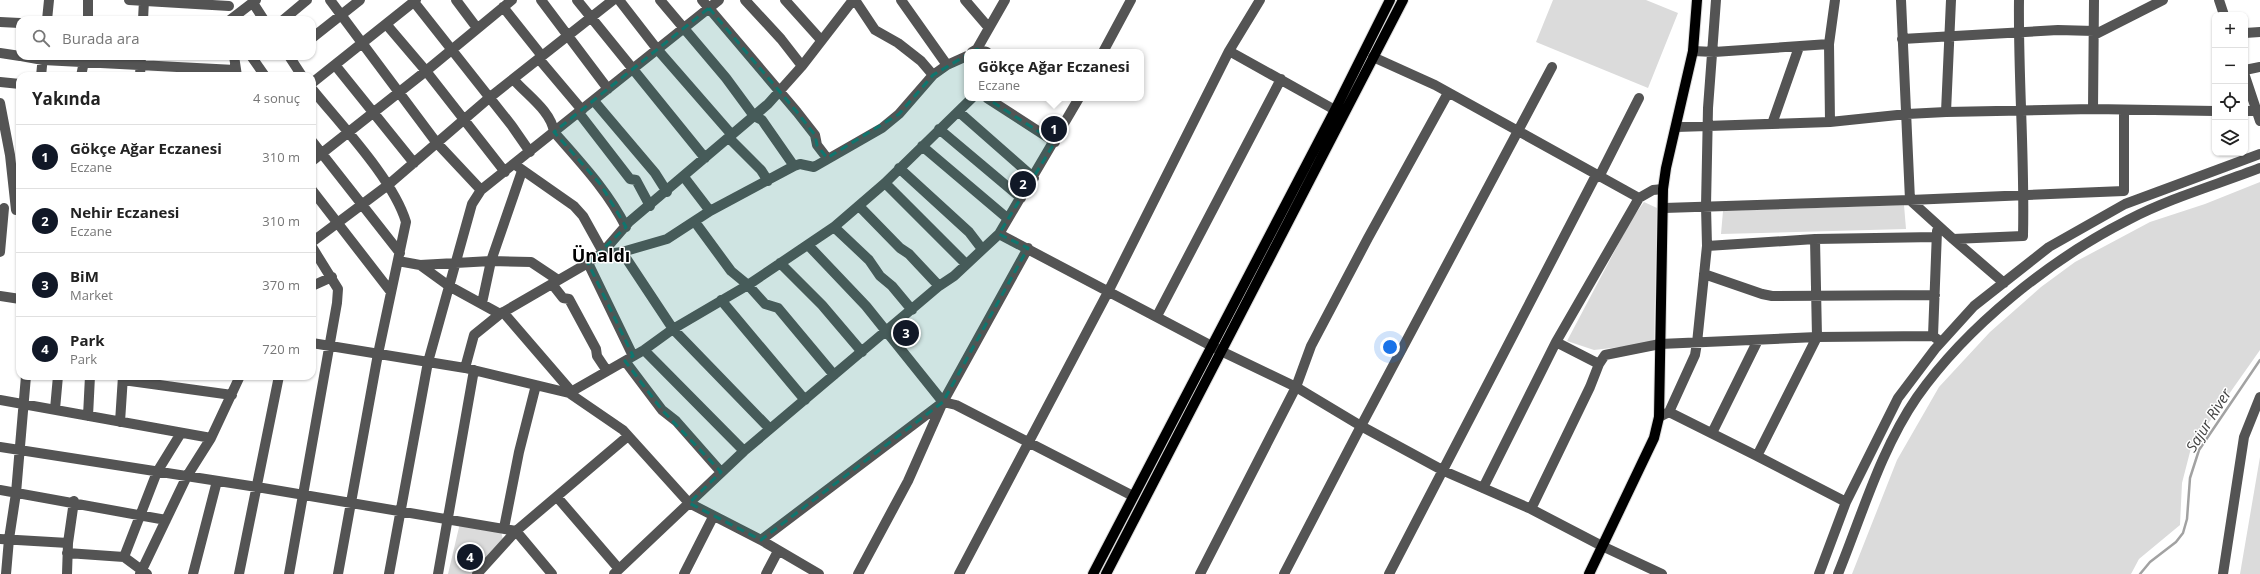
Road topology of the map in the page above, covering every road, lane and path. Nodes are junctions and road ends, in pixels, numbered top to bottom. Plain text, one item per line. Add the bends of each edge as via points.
1 (49, 0) edge
2 (88, 0) edge
3 (130, 0) edge
4 (144, 0) edge
5 (307, 0) edge
6 (330, 0) edge
7 (360, 0) edge
8 (456, 0) edge
9 (512, 0) edge
10 (541, 0) edge
11 (577, 0) edge
12 (613, 0) edge
13 (619, 0) edge
14 (660, 0) edge
15 (702, 0) edge
16 (719, 0) edge
17 (745, 0) edge
18 (786, 0) edge
19 (854, 0) edge
20 (901, 0) edge
21 (965, 0) edge
22 (1005, 0) edge
23 (1131, 0) edge
24 (1260, 0) edge
25 (1390, 0) edge
26 (1403, 0) edge
27 (1697, 0) edge
28 (1716, 0) edge
29 (1835, 0) edge
30 (1901, 0) edge
31 (1951, 0) edge
32 (2019, 0) edge
33 (2094, 0) edge
34 (2163, 0) edge
35 (2219, 0) edge
36 (414, 1) edge
37 (254, 2) edge
38 (229, 3) edge
39 (503, 7) junction
40 (708, 8) junction
41 (2223, 12) edge
42 (341, 15) junction
43 (47, 16) edge
44 (88, 16) edge
45 (143, 16) edge
46 (230, 16) edge
47 (235, 16) edge
48 (262, 16) edge
49 (288, 16) edge
50 (591, 17) junction
51 (0, 22) edge
52 (16, 23) edge
53 (386, 24) junction
54 (477, 28) junction
55 (684, 28) junction
56 (989, 28) junction
57 (2260, 32) edge
58 (2094, 33) junction
59 (2248, 33) edge
60 (2018, 34) junction
61 (316, 35) edge
62 (567, 36) junction
63 (1949, 37) junction
64 (821, 40) junction
65 (1902, 40) junction
66 (362, 43) junction
67 (1829, 44) junction
68 (1799, 47) junction
69 (657, 49) junction
70 (975, 49) edge
71 (1105, 49) edge
72 (452, 50) junction
73 (1229, 51) junction
74 (1693, 51) junction
75 (1714, 52) junction
76 (0, 53) edge
77 (16, 55) edge
78 (964, 57) edge
79 (1373, 57) junction
80 (540, 58) junction
81 (43, 60) edge
82 (85, 60) edge
83 (112, 60) edge
84 (254, 60) edge
85 (292, 60) edge
86 (140, 61) edge
87 (236, 64) edge
88 (335, 65) junction
89 (947, 65) junction
90 (802, 66) junction
91 (1552, 67) dead end
92 (2260, 67) edge
93 (2248, 69) edge
94 (632, 70) junction
95 (41, 72) edge
96 (82, 72) edge
97 (140, 72) edge
98 (187, 72) edge
99 (262, 72) edge
100 (299, 72) edge
101 (426, 72) junction
102 (933, 75) junction
103 (1281, 79) junction
104 (316, 80) edge
105 (514, 80) junction
106 (0, 82) edge
107 (16, 84) edge
108 (2248, 84) edge
109 (608, 89) junction
110 (401, 92) junction
111 (779, 92) junction
112 (1448, 93) junction
113 (316, 94) edge
114 (489, 98) junction
115 (1638, 98) dead end
116 (594, 101) junction
117 (969, 101) edge
118 (992, 101) edge
119 (1074, 101) edge
120 (0, 103) edge
121 (2093, 109) junction
122 (1335, 110) junction
123 (2124, 110) junction
124 (580, 111) junction
125 (2020, 111) junction
126 (2212, 111) edge
127 (375, 112) junction
128 (959, 112) junction
129 (1946, 112) junction
130 (2248, 112) edge
131 (1907, 114) junction
132 (2259, 114) edge
133 (754, 116) junction
134 (463, 120) junction
135 (1830, 122) junction
136 (1772, 124) junction
137 (1709, 126) junction
138 (1676, 127) junction
139 (939, 129) junction
140 (554, 132) junction
141 (1519, 132) junction
142 (348, 133) junction
143 (730, 137) junction
144 (436, 142) junction
145 (1055, 142) junction
146 (316, 146) edge
147 (922, 146) junction
148 (530, 152) junction
149 (322, 154) junction
150 (2260, 154) edge
151 (316, 158) edge
152 (705, 158) junction
153 (827, 158) junction
154 (414, 163) junction
155 (794, 166) junction
156 (518, 168) junction
157 (899, 168) junction
158 (2260, 168) edge
159 (505, 172) junction
160 (1600, 175) junction
161 (684, 177) junction
162 (1034, 178) junction
163 (768, 181) junction
164 (886, 183) junction
165 (388, 184) junction
166 (1663, 189) junction
167 (480, 190) junction
168 (667, 192) junction
169 (316, 196) edge
170 (2024, 196) junction
171 (16, 197) edge
172 (1021, 198) junction
173 (1638, 198) junction
174 (1910, 200) junction
175 (361, 205) junction
176 (650, 206) junction
177 (859, 206) junction
178 (1706, 206) junction
179 (2, 208) edge
180 (1664, 208) junction
181 (16, 211) edge
182 (710, 211) junction
183 (1007, 218) junction
184 (335, 222) junction
185 (696, 222) junction
186 (1938, 225) junction
187 (626, 226) junction
188 (834, 228) junction
189 (999, 234) junction
190 (1936, 237) junction
191 (316, 239) edge
192 (1953, 239) junction
193 (1816, 240) junction
194 (808, 245) junction
195 (1707, 246) junction
196 (1028, 248) junction
197 (982, 249) junction
198 (0, 252) edge
199 (603, 252) junction
200 (622, 252) junction
201 (316, 253) edge
202 (399, 257) junction
203 (491, 261) junction
204 (455, 262) junction
205 (780, 262) junction
206 (588, 263) junction
207 (966, 264) junction
208 (420, 265) junction
209 (1704, 274) junction
210 (332, 277) junction
211 (555, 282) junction
212 (2004, 283) junction
213 (316, 284) edge
214 (748, 285) junction
215 (449, 286) junction
216 (939, 286) junction
217 (391, 292) junction
218 (1108, 292) junction
219 (1935, 295) junction
220 (0, 296) edge
221 (1817, 296) junction
222 (16, 298) edge
223 (721, 300) junction
224 (482, 303) junction
225 (912, 310) junction
226 (502, 313) junction
227 (1157, 316) junction
228 (673, 329) junction
229 (886, 332) junction
230 (1817, 337) junction
231 (1937, 339) junction
232 (1758, 340) junction
233 (1556, 342) junction
234 (1697, 343) junction
235 (316, 344) edge
236 (1660, 344) junction
237 (330, 346) junction
238 (1211, 346) junction
239 (644, 350) junction
240 (862, 352) junction
241 (1223, 352) junction
242 (378, 354) junction
243 (629, 358) junction
244 (428, 362) junction
245 (1599, 364) junction
246 (470, 369) junction
247 (607, 371) junction
248 (834, 375) junction
249 (26, 380) edge
250 (58, 380) edge
251 (90, 380) edge
252 (123, 380) edge
253 (136, 380) edge
254 (238, 380) edge
255 (278, 380) edge
256 (536, 385) junction
257 (1296, 387) junction
258 (570, 392) junction
259 (232, 395) junction
260 (2260, 397) edge
261 (0, 400) edge
262 (805, 400) junction
263 (24, 402) junction
264 (943, 402) junction
265 (55, 409) junction
266 (1669, 412) junction
267 (88, 416) junction
268 (1659, 417) junction
269 (120, 422) junction
270 (1361, 426) junction
271 (770, 429) junction
272 (1712, 432) junction
273 (181, 433) junction
274 (628, 436) junction
275 (211, 438) junction
276 (1027, 442) junction
277 (0, 447) edge
278 (19, 450) junction
279 (744, 451) junction
280 (1757, 456) junction
281 (1444, 471) junction
282 (157, 472) junction
283 (721, 472) junction
284 (187, 476) junction
285 (217, 481) junction
286 (257, 487) junction
287 (1483, 488) junction
288 (0, 490) edge
289 (16, 493) junction
290 (304, 495) junction
291 (1133, 496) junction
292 (557, 497) junction
293 (74, 501) junction
294 (1846, 502) junction
295 (689, 503) junction
296 (352, 504) junction
297 (1531, 509) junction
298 (402, 511) junction
299 (140, 516) junction
300 (713, 517) junction
301 (448, 518) junction
302 (166, 520) junction
303 (504, 528) junction
304 (516, 531) junction
305 (4, 539) edge
306 (761, 540) junction
307 (1602, 546) junction
308 (68, 548) junction
309 (778, 551) junction
310 (124, 557) junction
311 (617, 571) edge
312 (143, 573) edge
313 (6, 574) edge
314 (66, 574) edge
315 (192, 574) edge
316 (239, 574) edge
317 (289, 574) edge
318 (338, 574) edge
319 (389, 574) edge
320 (438, 574) edge
321 (477, 574) edge
322 (552, 574) edge
323 (684, 574) edge
324 (766, 574) edge
325 (819, 574) edge
326 (858, 574) edge
327 (959, 574) edge
328 (1093, 574) edge
329 (1106, 574) edge
330 (1200, 574) edge
331 (1284, 574) edge
332 (1390, 574) edge
333 (1589, 574) edge
334 (1662, 574) edge
335 (1819, 574) edge
336 (1838, 574) edge
337 (2223, 574) edge

1 - 43 street
2 - 44 street
3 - 4 street
4 - 38 street
4 - 45 street
5 - 49 street
6 - 42 street
7 - 42 street
8 - 54 street
9 - 39 street
10 - 62 street
11 - 50 street
12 - 50 street
13 - 69 street
14 - 55 street
15 - 40 street
16 - 40 street
17 - 90 street
18 - 64 street
19 - 64 street
19 - 102 street via 875,30 898,43 921,61
20 - 89 street
21 - 56 street
22 - 56 street
23 - 71 street
24 - 73 street
25 - 122 main road
26 - 79 main road
27 - 74 main road
28 - 75 street
29 - 67 street
30 - 65 street
31 - 63 street
32 - 60 street
33 - 58 street
34 - 58 street
35 - 41 street
36 - 53 street
36 - 72 street
37 - 47 street
37 - 48 street
38 - 46 street
39 - 54 street
39 - 80 street
40 - 55 street
40 - 111 street
42 - 61 street
42 - 66 street
50 - 62 street
50 - 94 street
51 - 52 street
53 - 66 street
53 - 101 street
54 - 72 street
55 - 69 street
55 - 133 street
56 - 70 street
57 - 59 street
58 - 60 street via 2058,30
58 - 121 street
60 - 63 street
60 - 125 street
62 - 80 street
62 - 109 street
63 - 65 street
63 - 129 street
64 - 90 street
65 - 131 street
66 - 88 street
66 - 110 street
67 - 68 street
67 - 135 street
68 - 75 street
68 - 136 street
69 - 94 street
69 - 143 street
72 - 101 street
72 - 114 street
73 - 103 street
73 - 218 street
74 - 75 street
74 - 138 main road
75 - 137 street via 1708,108
76 - 77 street
78 - 89 street
79 - 112 street
79 - 241 main road
80 - 105 street
80 - 124 street
81 - 95 street
82 - 96 street
83 - 86 street
84 - 99 street
85 - 100 street
86 - 97 street
86 - 98 street
87 - 98 street
88 - 104 street
88 - 127 street
89 - 102 street
90 - 111 street
91 - 141 street
92 - 93 street
94 - 109 street
94 - 152 street
101 - 110 street
101 - 134 street
102 - 153 street via 899,114 882,128
103 - 122 street
103 - 227 street
105 - 114 street
105 - 140 street via 534,100 553,125
106 - 107 street
108 - 132 street
109 - 116 street
110 - 127 street
110 - 144 street
111 - 133 street
111 - 153 street via 815,135 817,145
112 - 141 street
112 - 257 street via 1311,346
113 - 142 street
114 - 134 street
114 - 148 street
115 - 160 street
116 - 124 street
116 - 168 street
117 - 128 street
118 - 145 street
119 - 145 street
120 - 171 street
121 - 123 street
121 - 125 street
122 - 238 main road
123 - 126 street
123 - 170 street via 2124,191
124 - 140 street
124 - 176 street via 630,179 636,180
125 - 129 street
125 - 170 street
127 - 142 street
127 - 154 street
128 - 139 street
128 - 162 street
129 - 131 street
130 - 132 street
131 - 135 street
131 - 174 street
133 - 143 street
133 - 155 street via 762,120
134 - 144 street
134 - 159 street
135 - 136 street
136 - 137 street
137 - 138 street
137 - 178 street
138 - 166 main road
139 - 147 street
139 - 172 street
140 - 148 street
140 - 187 street via 601,185
141 - 160 street
141 - 270 street
142 - 149 street
142 - 165 street
143 - 152 street
143 - 163 street
144 - 154 street
144 - 167 street
145 - 162 street
146 - 149 street
147 - 157 street
147 - 183 street
148 - 156 street
149 - 151 street
149 - 175 street
150 - 212 street via 2125,204 2049,247
152 - 161 street
153 - 155 street via 814,167 800,164
154 - 165 street
155 - 163 street
156 - 159 street
156 - 199 street via 574,206 583,216
156 - 203 street
157 - 164 street
157 - 197 street via 965,228
158 - 336 street via 2128,220 2055,262 1954,351 1917,398 1886,454
159 - 167 street
160 - 173 street
160 - 281 street via 1594,179
161 - 168 street
161 - 182 street
162 - 172 street
163 - 182 street
164 - 177 street
164 - 207 street
165 - 175 street
165 - 202 street via 402,207 406,222
166 - 173 street via 1653,190
166 - 180 main road
167 - 204 street via 472,204
168 - 176 street
169 - 184 street
170 - 174 street
170 - 192 street via 2023,236
172 - 183 street
173 - 233 street
174 - 178 street
174 - 186 street
175 - 184 street
175 - 202 street
176 - 187 street
177 - 188 street
177 - 216 street
178 - 180 street
178 - 195 street
179 - 181 street
179 - 198 street
180 - 236 main road
182 - 185 street
183 - 189 street
184 - 191 street
184 - 217 street
185 - 200 street via 666,239
185 - 214 street via 731,271
186 - 190 street
186 - 192 street
187 - 199 street
188 - 194 street
188 - 225 street via 869,260 880,276
189 - 196 street
189 - 197 street
190 - 193 street
190 - 219 street
192 - 212 street
193 - 195 street
193 - 221 street
194 - 205 street
194 - 229 street via 866,306
195 - 209 street
196 - 218 street
196 - 264 street
197 - 207 street
199 - 200 street
199 - 206 street
200 - 228 street
201 - 210 street
202 - 208 street
202 - 217 street
203 - 204 street
203 - 211 street via 531,262
203 - 224 street
204 - 208 street
204 - 215 street
205 - 214 street
205 - 240 street via 822,305
206 - 211 street
206 - 243 street
207 - 216 street
208 - 215 street
209 - 221 street via 1762,294
209 - 234 street
210 - 213 street
210 - 237 street via 338,289
211 - 226 street
211 - 247 street via 563,298 569,299
212 - 231 street
214 - 223 street
214 - 248 street via 765,304 778,308
215 - 224 street
215 - 244 street
216 - 225 street
217 - 242 street
218 - 227 street
218 - 276 street
219 - 221 street
219 - 231 street
220 - 222 street
221 - 230 street
223 - 228 street
223 - 262 street
224 - 226 street
225 - 229 street
226 - 246 street via 474,335
226 - 258 street
227 - 238 street
228 - 239 street
228 - 271 street
229 - 240 street
229 - 264 street
230 - 231 street
230 - 232 street
230 - 280 street
231 - 294 street via 1898,398
232 - 234 street
232 - 272 street
233 - 245 street
233 - 287 street
234 - 236 street
234 - 266 street via 1695,355
235 - 237 street
236 - 245 street via 1605,355
236 - 268 main road
237 - 242 street
237 - 290 street
238 - 241 street
238 - 291 main road
239 - 243 street
239 - 279 street
240 - 248 street
241 - 257 street
241 - 329 main road
242 - 244 street
242 - 296 street
243 - 247 street
243 - 283 street via 662,410 676,421
244 - 246 street
244 - 298 street
245 - 297 street
246 - 256 street
246 - 301 street
247 - 258 street
248 - 262 street
249 - 263 street
250 - 265 street
251 - 267 street
252 - 269 street
253 - 259 street
254 - 259 street
255 - 286 street
256 - 258 street
256 - 303 street
257 - 270 street
257 - 330 street
258 - 274 street
259 - 275 street
260 - 337 street via 2244,437
261 - 263 street
262 - 271 street
263 - 265 street
263 - 278 street
264 - 276 street via 956,405
264 - 306 street
264 - 326 street via 908,481
265 - 267 street
266 - 268 street
266 - 272 street
267 - 269 street
268 - 307 main road via 1654,438
269 - 273 street
270 - 281 street
270 - 331 street
271 - 279 street
272 - 280 street
273 - 275 street
273 - 282 street
274 - 292 street
274 - 295 street
275 - 284 street
276 - 291 street
276 - 327 street
277 - 278 street
278 - 282 street
278 - 289 street
279 - 283 street
280 - 294 street
281 - 287 street
281 - 332 street
282 - 284 street
282 - 299 street
283 - 295 street
284 - 285 street
284 - 302 street
285 - 286 street
285 - 315 street
286 - 290 street
286 - 316 street
287 - 297 street
288 - 289 street
289 - 293 street
289 - 305 street
290 - 296 street
290 - 317 street
291 - 328 main road
292 - 304 street
292 - 311 street
293 - 299 street
293 - 308 street
294 - 335 street
295 - 300 street
295 - 311 street
296 - 298 street
296 - 318 street
297 - 307 street
298 - 301 street
298 - 319 street
299 - 302 street
299 - 310 street
300 - 306 street
300 - 323 street
301 - 303 street
301 - 320 street
302 - 312 street
303 - 304 street
304 - 321 street
304 - 322 street
305 - 308 street
305 - 313 street
306 - 309 street
307 - 333 main road
307 - 334 street
308 - 310 street
308 - 314 street
309 - 324 street
309 - 325 street
310 - 312 street

